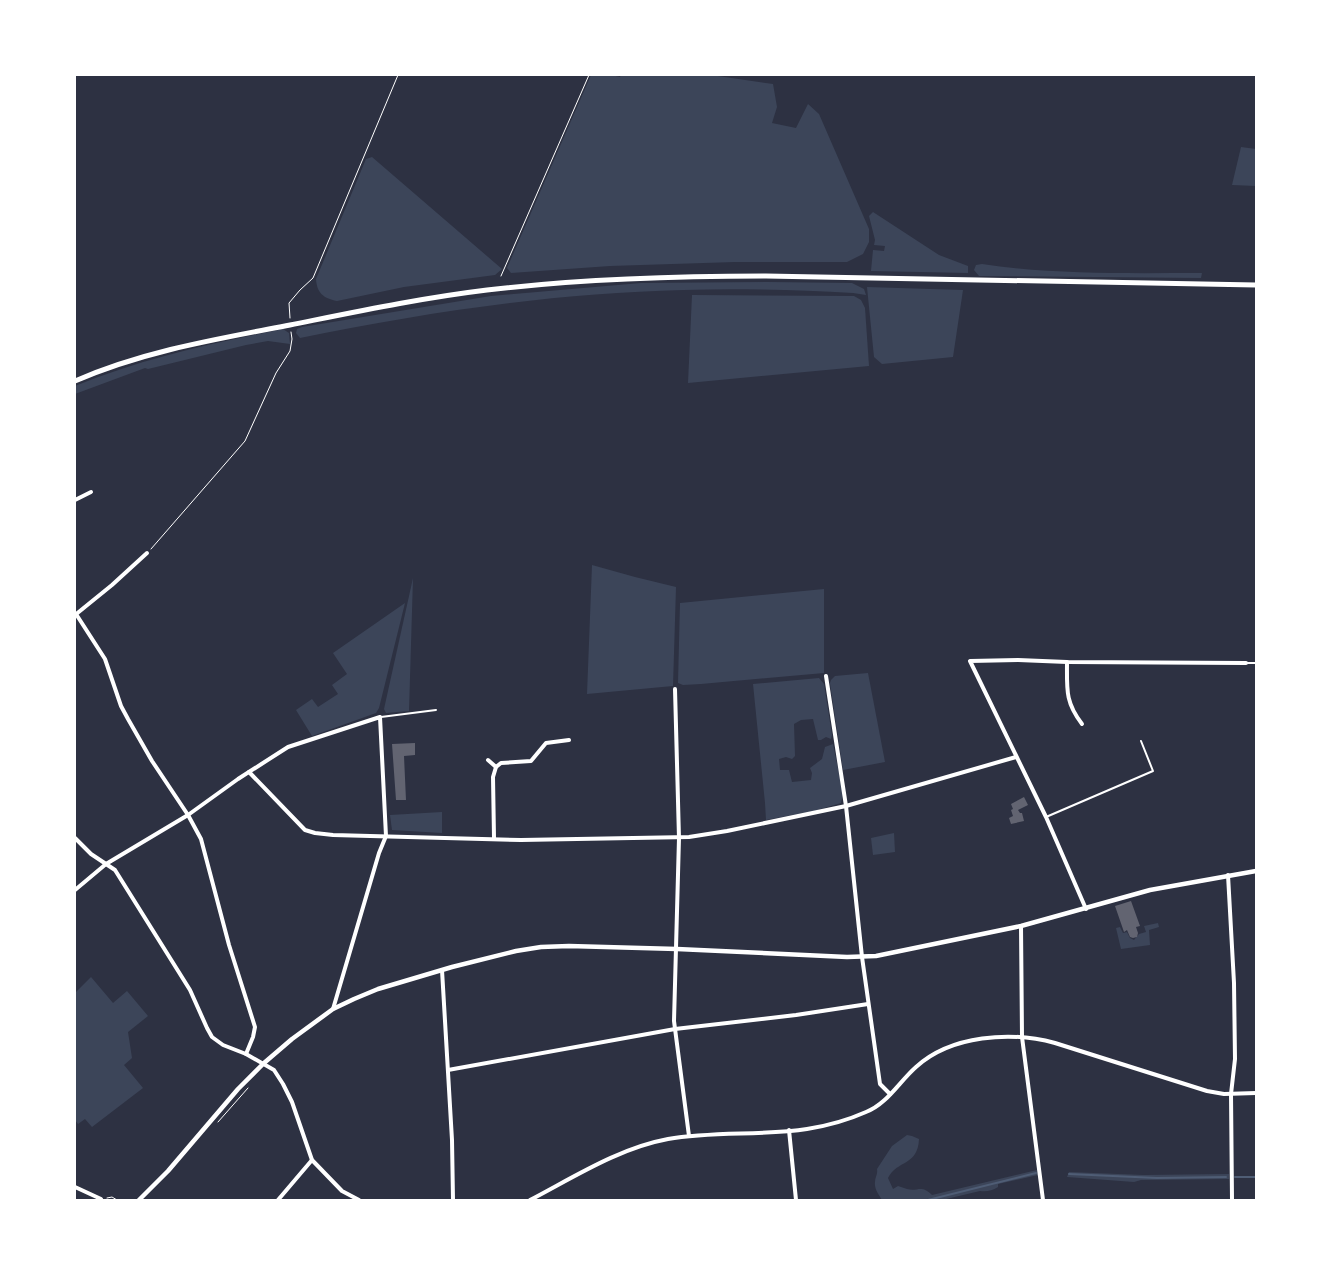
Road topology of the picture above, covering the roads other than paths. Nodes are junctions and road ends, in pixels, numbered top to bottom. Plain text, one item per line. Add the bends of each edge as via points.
1 (1256, 284) edge
2 (75, 381) edge
3 (91, 492) dead end
4 (75, 500) edge
5 (147, 553) road end
6 (75, 614) edge
7 (1067, 662) junction
8 (1246, 663) joint
9 (1256, 663) edge
10 (826, 676) dead end
11 (675, 689) dead end
12 (436, 710) dead end
13 (380, 717) junction
14 (1082, 724) dead end
15 (569, 740) dead end
16 (1141, 741) dead end
17 (1016, 757) junction
18 (488, 760) dead end
19 (496, 767) junction
20 (249, 772) junction
21 (846, 806) junction
22 (188, 815) junction
23 (1046, 817) junction
24 (386, 836) junction
25 (75, 838) edge
26 (494, 838) junction
27 (679, 838) junction
28 (106, 864) junction
29 (1256, 871) edge
30 (1228, 875) junction
31 (75, 890) edge
32 (1086, 909) junction
33 (1021, 926) junction
34 (677, 949) junction
35 (862, 958) junction
36 (442, 970) junction
37 (868, 1004) junction
38 (333, 1009) junction
39 (675, 1029) junction
40 (1022, 1037) junction
41 (246, 1054) junction
42 (264, 1064) junction
43 (448, 1070) junction
44 (1256, 1093) edge
45 (890, 1094) junction
46 (1231, 1094) junction
47 (790, 1130) junction
48 (689, 1136) junction
49 (312, 1160) junction
50 (75, 1188) edge
51 (101, 1199) road end
52 (139, 1200) edge
53 (278, 1200) edge
54 (359, 1200) edge
55 (453, 1200) edge
56 (530, 1200) edge
57 (796, 1200) edge
58 (1043, 1200) edge
59 (1232, 1200) edge

1 - 2 main road via 692,276 572,282 487,290 386,306 220,338 151,354
3 - 4 street
5 - 6 street
6 - 22 street via 100,648 124,712
7 - 8 street
7 - 14 street via 1067,694 1074,714
7 - 17 street via 970,661
8 - 9 lane
10 - 21 street
11 - 27 street
12 - 13 lane
13 - 20 street via 288,747
13 - 24 street
15 - 19 street via 546,743 531,761 501,763
16 - 23 lane via 1153,771
17 - 21 street
17 - 23 street
18 - 19 street
19 - 26 street via 493,777
20 - 22 street
20 - 24 street via 305,830 333,835
21 - 27 street
21 - 35 street
22 - 28 street
22 - 41 street via 201,839 255,1027
23 - 32 street
24 - 26 street
24 - 38 street
25 - 28 street
26 - 27 street
27 - 34 street
28 - 31 street
28 - 41 street via 115,870 164,947 190,990 212,1037
29 - 30 street
30 - 32 street via 1150,890
30 - 46 street via 1235,1037
32 - 33 street
33 - 35 street
33 - 40 street
34 - 35 street
34 - 36 street via 541,947
34 - 39 street
35 - 37 street
36 - 38 street via 378,989
36 - 43 street
37 - 39 street
37 - 45 street via 880,1084
38 - 42 street
39 - 43 street
39 - 48 street
40 - 45 street via 972,1041 946,1048 915,1068
40 - 46 street via 1050,1042 1207,1091
40 - 58 street
41 - 42 street
42 - 49 street via 274,1070 283,1084
42 - 52 street
43 - 55 street
44 - 46 street
45 - 47 street via 866,1112 808,1129
46 - 59 street
47 - 48 street
47 - 57 street
48 - 56 street via 628,1151
49 - 53 street
49 - 54 street via 342,1191
50 - 51 street

